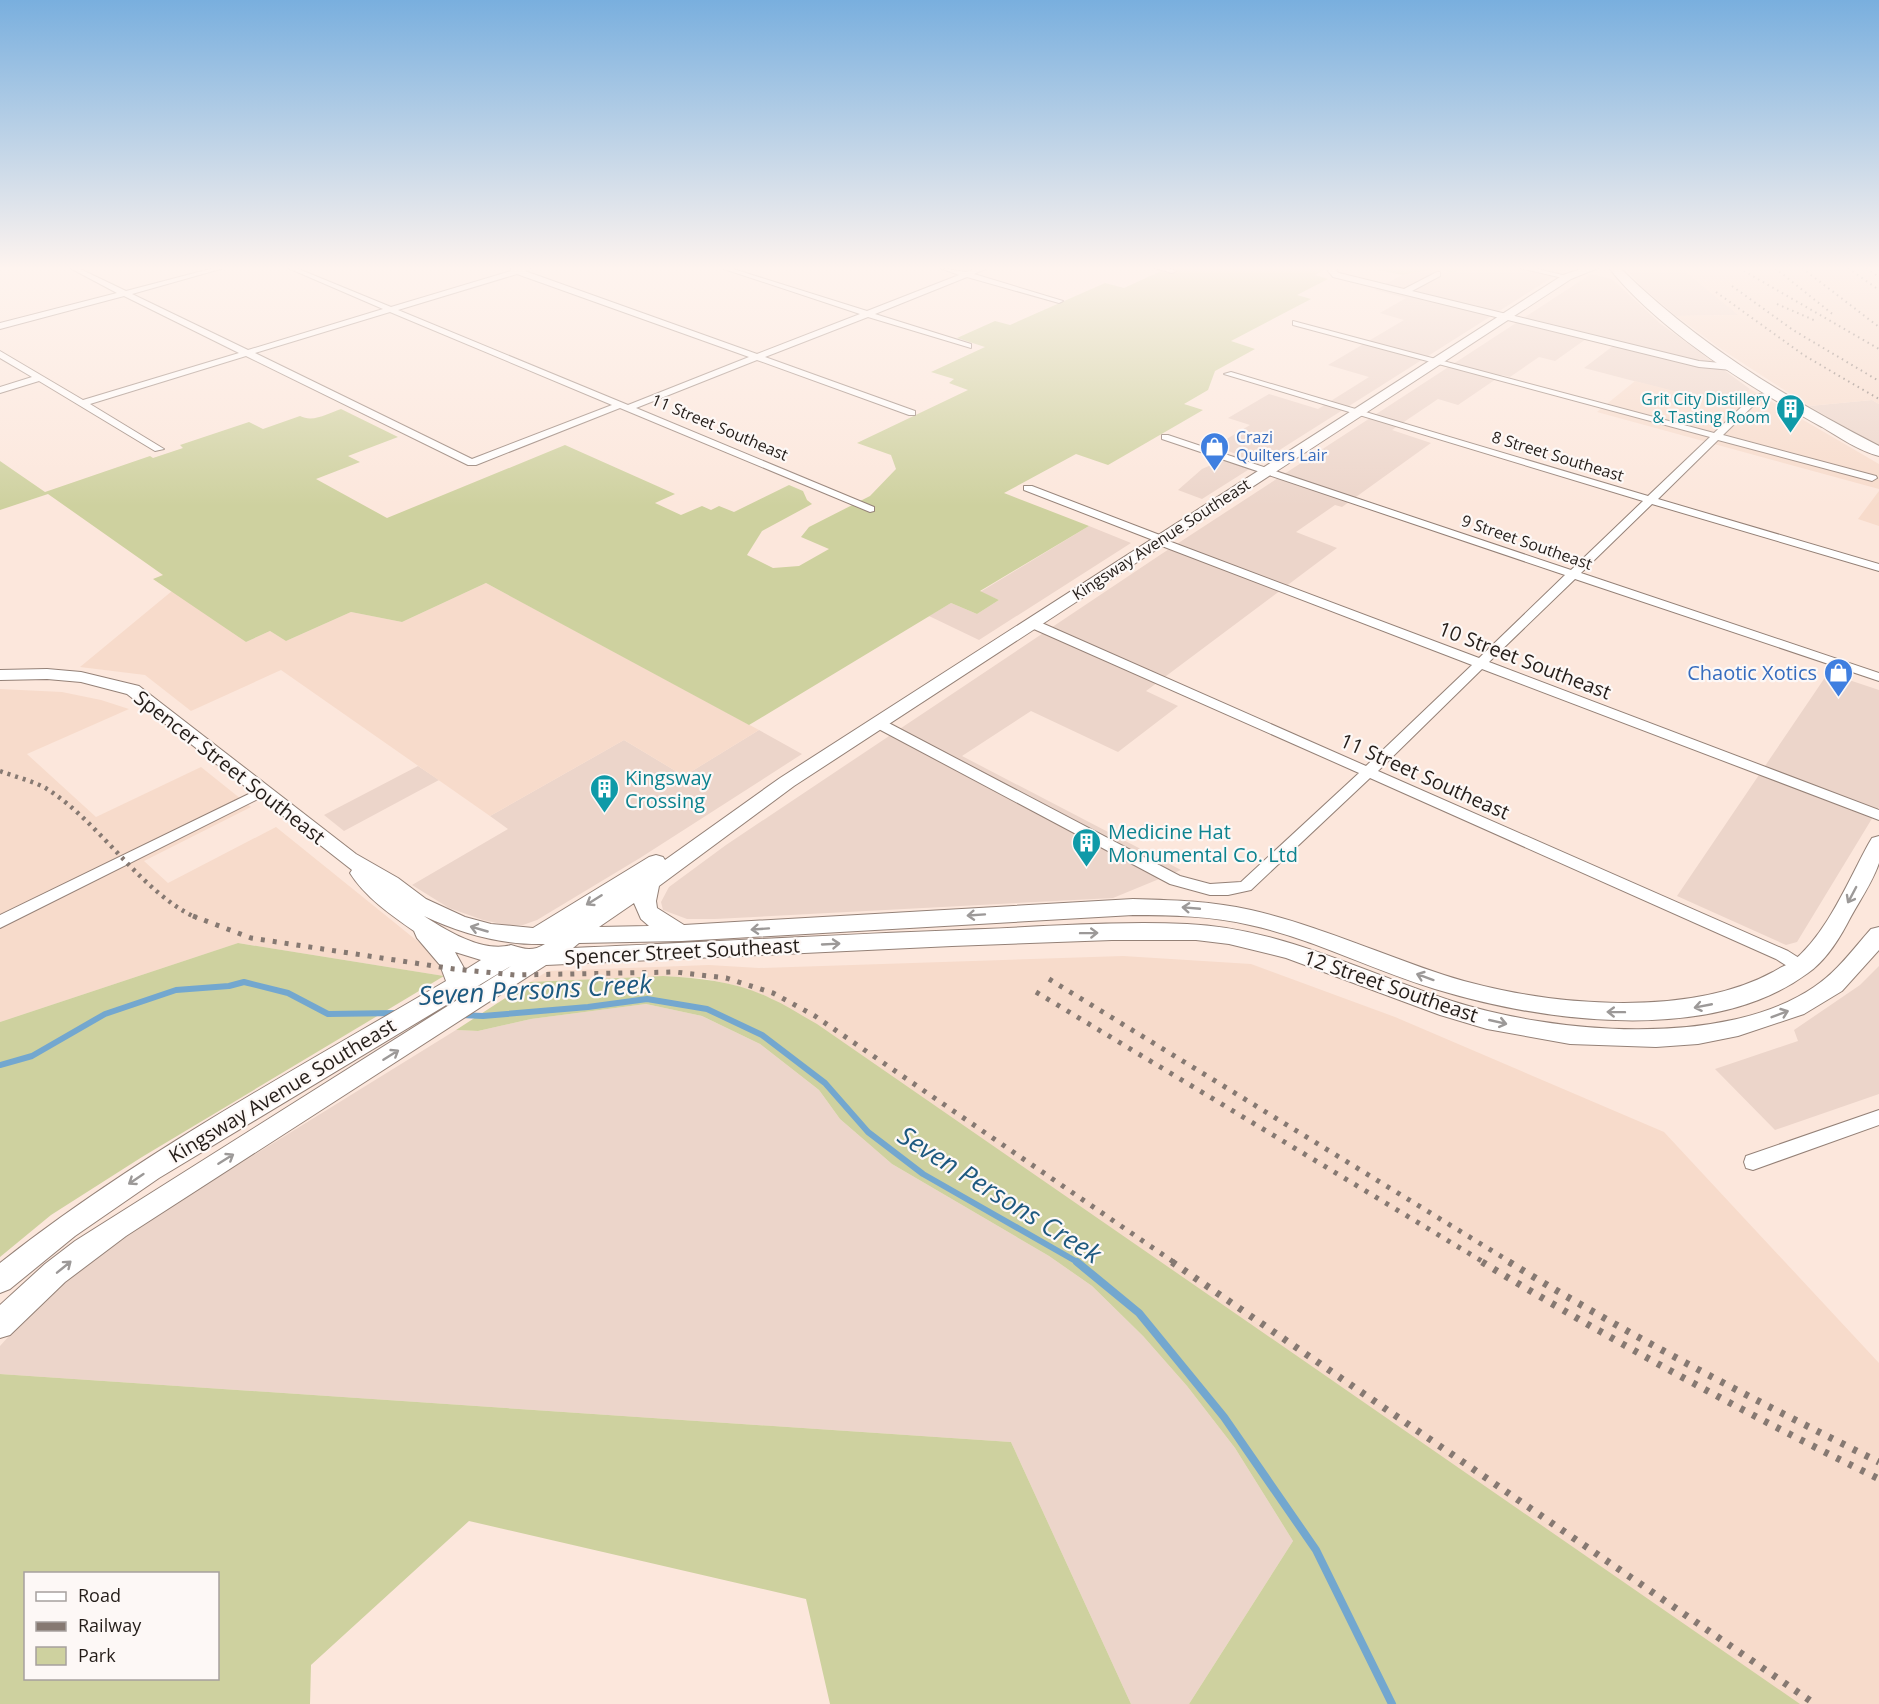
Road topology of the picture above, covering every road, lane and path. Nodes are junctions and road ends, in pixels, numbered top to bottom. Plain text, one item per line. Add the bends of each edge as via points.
1 (238, 348) edge
2 (262, 348) edge
3 (482, 348) edge
4 (731, 348) edge
5 (781, 348) edge
6 (1388, 348) edge
7 (1459, 348) edge
8 (1631, 348) edge
9 (1705, 348) edge
10 (247, 352) junction
11 (0, 354) edge
12 (757, 357) junction
13 (1438, 361) junction
14 (1732, 368) junction
15 (1228, 374) dead end
16 (39, 378) junction
17 (0, 390) edge
18 (1772, 393) junction
19 (82, 403) junction
20 (624, 407) junction
21 (1359, 412) junction
22 (912, 413) dead end
23 (1716, 436) junction
24 (1165, 437) dead end
25 (159, 449) dead end
26 (1879, 452) edge
27 (1266, 471) junction
28 (1872, 478) dead end
29 (1028, 488) dead end
30 (1650, 500) junction
31 (870, 509) dead end
32 (1159, 540) junction
33 (1879, 568) edge
34 (1573, 574) junction
35 (1031, 623) junction
36 (1480, 664) junction
37 (0, 675) edge
38 (1879, 677) edge
39 (878, 723) junction
40 (1368, 772) junction
41 (787, 782) junction
42 (263, 791) junction
43 (1879, 815) edge
44 (1879, 843) edge
45 (349, 860) junction
46 (650, 882) junction
47 (1013, 913) junction
48 (0, 922) edge
49 (417, 923) junction
50 (1246, 928) junction
51 (682, 933) junction
52 (1047, 934) junction
53 (575, 935) junction
54 (1879, 935) edge
55 (539, 947) junction
56 (504, 957) junction
57 (1801, 967) junction
58 (459, 983) junction
59 (1879, 1117) edge
60 (1753, 1162) dead end
61 (0, 1280) edge
62 (9, 1315) edge

1 - 10 street
2 - 10 street
3 - 20 street, 11 Street Southeast
4 - 12 street
5 - 12 street
6 - 13 street
7 - 13 main road, Kingsway Avenue Southeast
8 - 14 street
9 - 14 main road
10 - 19 street
10 - 20 street via 472,463
11 - 16 street
12 - 20 street
12 - 22 street
13 - 21 main road, Kingsway Avenue Southeast
13 - 23 street
14 - 18 main road
15 - 21 street, 8 Street Southeast
16 - 17 street
16 - 19 street
18 - 23 street via 1756,398
18 - 26 main road
19 - 25 street
20 - 31 street, 11 Street Southeast
21 - 27 main road, Kingsway Avenue Southeast
21 - 30 street, 8 Street Southeast
23 - 28 street
23 - 30 street
24 - 27 street, 9 Street Southeast
27 - 32 main road, Kingsway Avenue Southeast
27 - 34 street, 9 Street Southeast
29 - 32 street, 10 Street Southeast
30 - 33 street, 8 Street Southeast
30 - 34 street
32 - 35 main road, Kingsway Avenue Southeast
32 - 36 street, 10 Street Southeast
34 - 36 street
34 - 38 street, 9 Street Southeast
35 - 39 main road, Kingsway Avenue Southeast
35 - 40 street, 11 Street Southeast
36 - 40 street
36 - 43 street, 10 Street Southeast
37 - 42 main road, Spencer Street Southeast via 81,677 133,690
39 - 40 street via 1175,880 1222,891 1251,883
39 - 41 main road, Kingsway Avenue Southeast
40 - 57 street, 11 Street Southeast
41 - 46 main road, Kingsway Avenue Southeast
41 -> 55 main road, Kingsway Avenue Southeast via 732,813
42 - 45 main road, Spencer Street Southeast
42 - 48 street
44 -> 57 main road, 12 Street Southeast via 1829,936
45 - 49 main road, Spencer Street Southeast via 377,892
55 -> 45 main road, Spencer Street Southeast via 457,922 418,904
46 - 51 main road via 645,909 653,918
46 - 53 main road, Kingsway Avenue Southeast
50 -> 47 main road, Spencer Street Southeast via 1188,908
47 -> 51 main road, Spencer Street Southeast
47 - 52 main road
49 - 56 main road, Spencer Street Southeast via 459,944
49 - 58 main road via 439,946
52 -> 50 main road, Spencer Street Southeast
50 -> 54 main road, 12 Street Southeast via 1449,1009 1496,1022 1586,1036 1631,1038 1737,1028 1805,1003 1845,974
57 -> 50 main road, 12 Street Southeast via 1763,988 1715,1004 1674,1010 1591,1011 1516,1002 1439,981 1305,932
51 - 53 main road, Spencer Street Southeast
55 -> 52 main road, Spencer Street Southeast
53 - 55 main road, Kingsway Avenue Southeast
55 - 56 main road, Spencer Street Southeast
62 -> 55 main road, Kingsway Avenue Southeast via 88,1248 497,987
56 - 58 main road, Kingsway Avenue Southeast
58 -> 61 main road, Kingsway Avenue Southeast via 150,1170 65,1228
59 - 60 street

